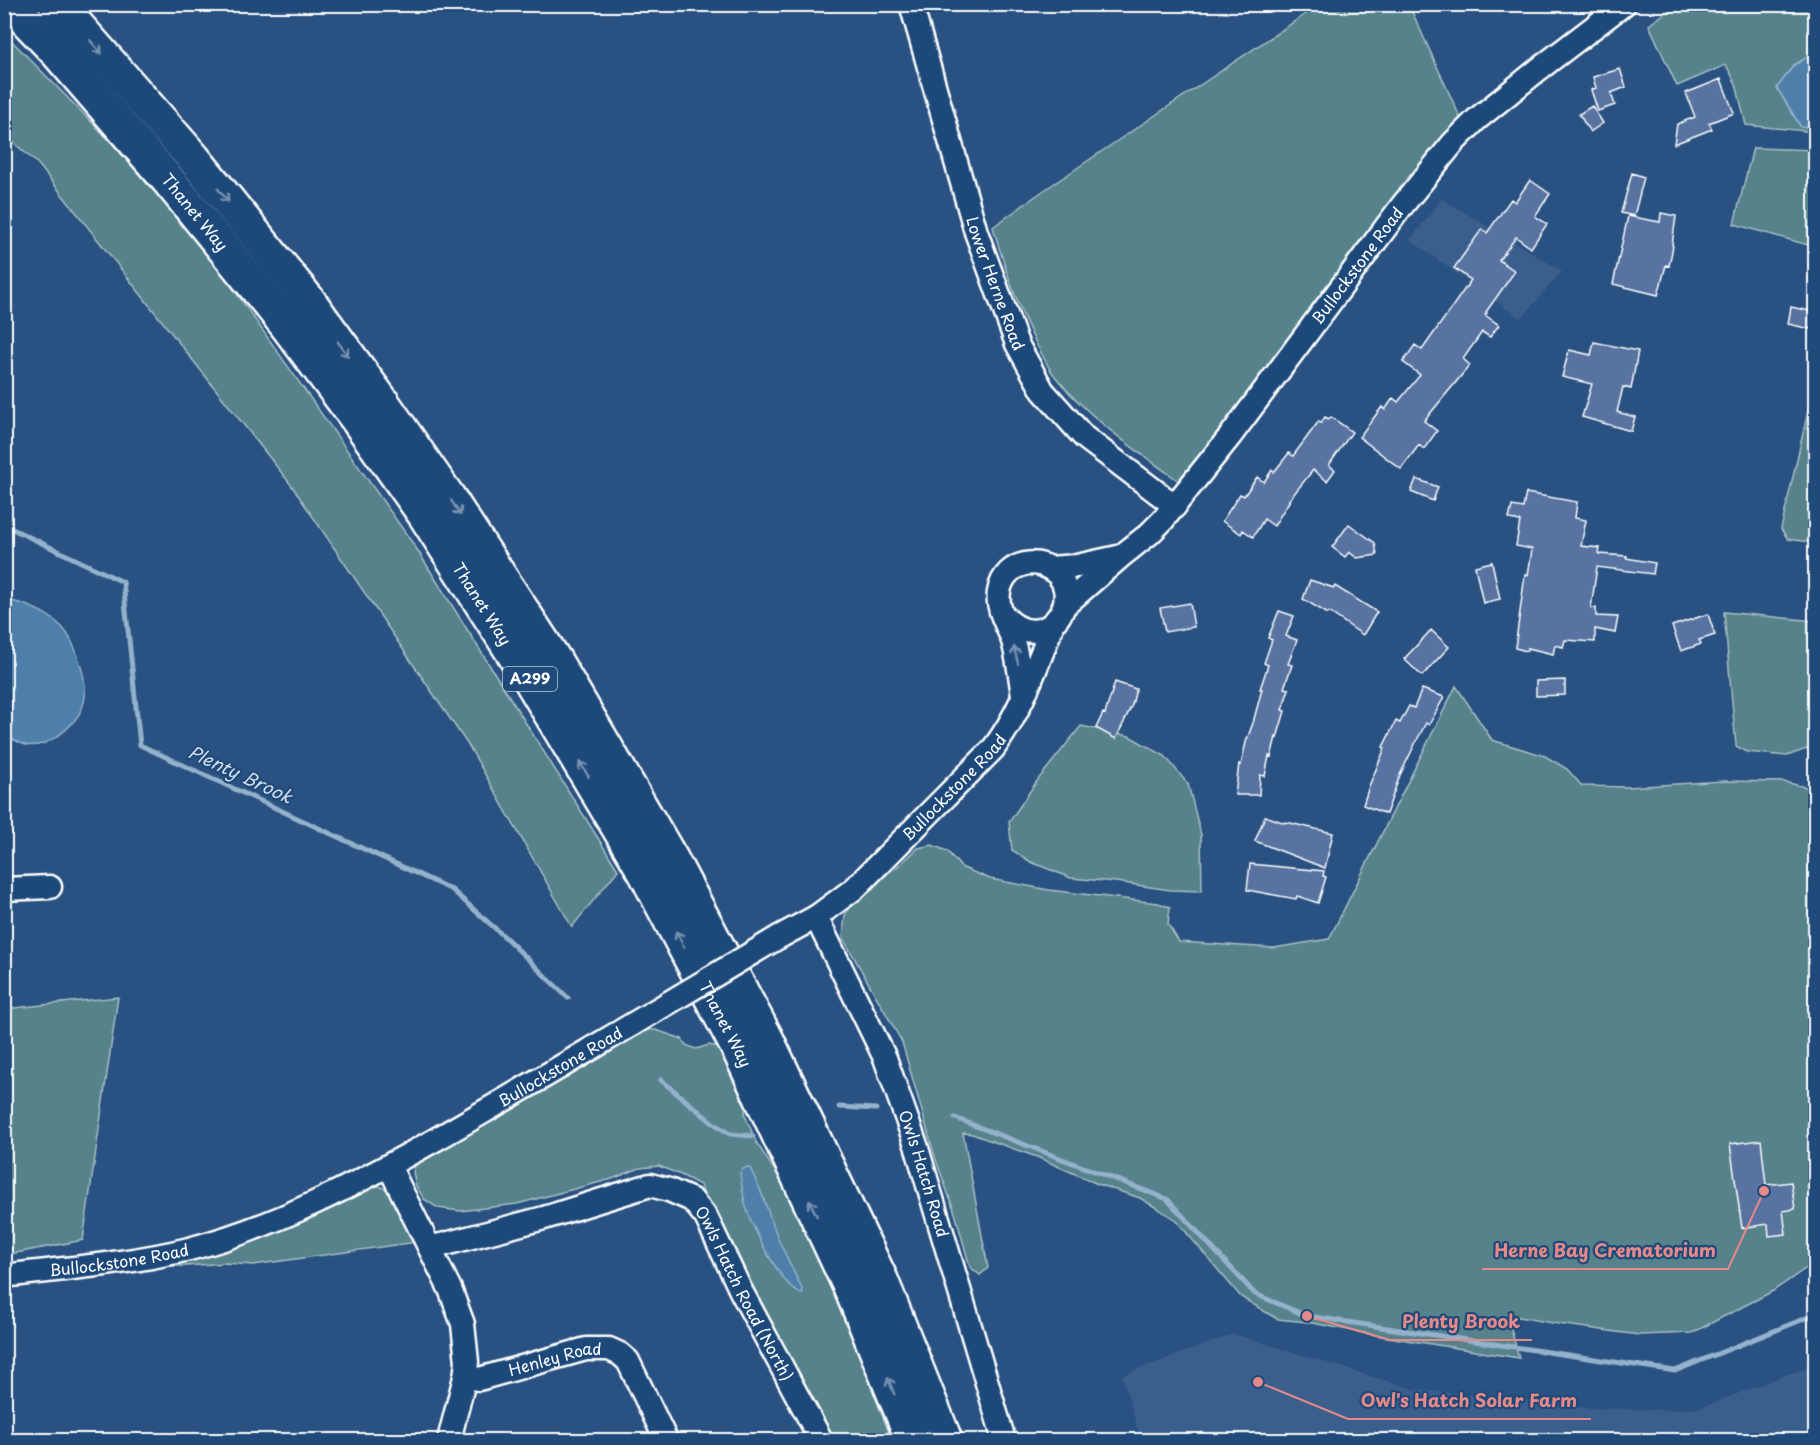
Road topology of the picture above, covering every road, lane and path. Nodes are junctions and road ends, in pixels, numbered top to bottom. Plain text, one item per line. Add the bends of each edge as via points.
1 (11, 4) edge
2 (57, 4) edge
3 (911, 4) edge
4 (1624, 4) edge
5 (1175, 506) junction
6 (1120, 557) junction
7 (1049, 568) junction
8 (1003, 615) junction
9 (1059, 615) junction
10 (1023, 696) junction
11 (50, 887) dead end
12 (4, 889) edge
13 (816, 917) junction
14 (389, 1166) junction
15 (430, 1248) junction
16 (4, 1276) edge
17 (465, 1377) junction
18 (449, 1440) edge
19 (666, 1440) edge
20 (820, 1440) edge
21 (913, 1440) edge
22 (945, 1440) edge
23 (1004, 1440) edge

21 -> 1 highway, Thanet Way / A299 via 852,1291 740,1053 645,872 530,678 425,515 285,323 170,182
2 -> 22 highway, Thanet Way / A299 via 194,159 308,300 448,496 555,661 670,857 766,1038 881,1280
3 - 5 street, Lower Herne Road via 975,232 1017,344 1043,391 1084,437
4 - 5 street, Bullockstone Road via 1539,69 1453,143
5 - 6 street, Bullockstone Road
6 - 7 street, Bullockstone Road
6 - 9 street, Bullockstone Road
7 - 8 street, Bullockstone Road via 1028,563 1008,573 998,593
7 - 9 street via 1057,574 1066,594
8 - 9 street, Bullockstone Road via 1011,624 1032,631 1043,629
10 -> 8 street, Bullockstone Road via 1019,663
9 - 10 street, Bullockstone Road
10 - 13 street, Bullockstone Road via 993,749 855,888
11 - 12 street
13 - 14 street, Bullockstone Road, bridge
13 - 23 street, Owls Hatch Road via 885,1058 897,1091
14 - 15 street
14 - 16 street, Bullockstone Road via 321,1200 190,1249 134,1261
15 - 17 street via 463,1324
15 - 20 street, Owls Hatch Road (North) via 650,1185 692,1200 706,1217
17 - 18 street
17 - 19 street, Henley Road via 479,1379 586,1349 609,1349 628,1362

